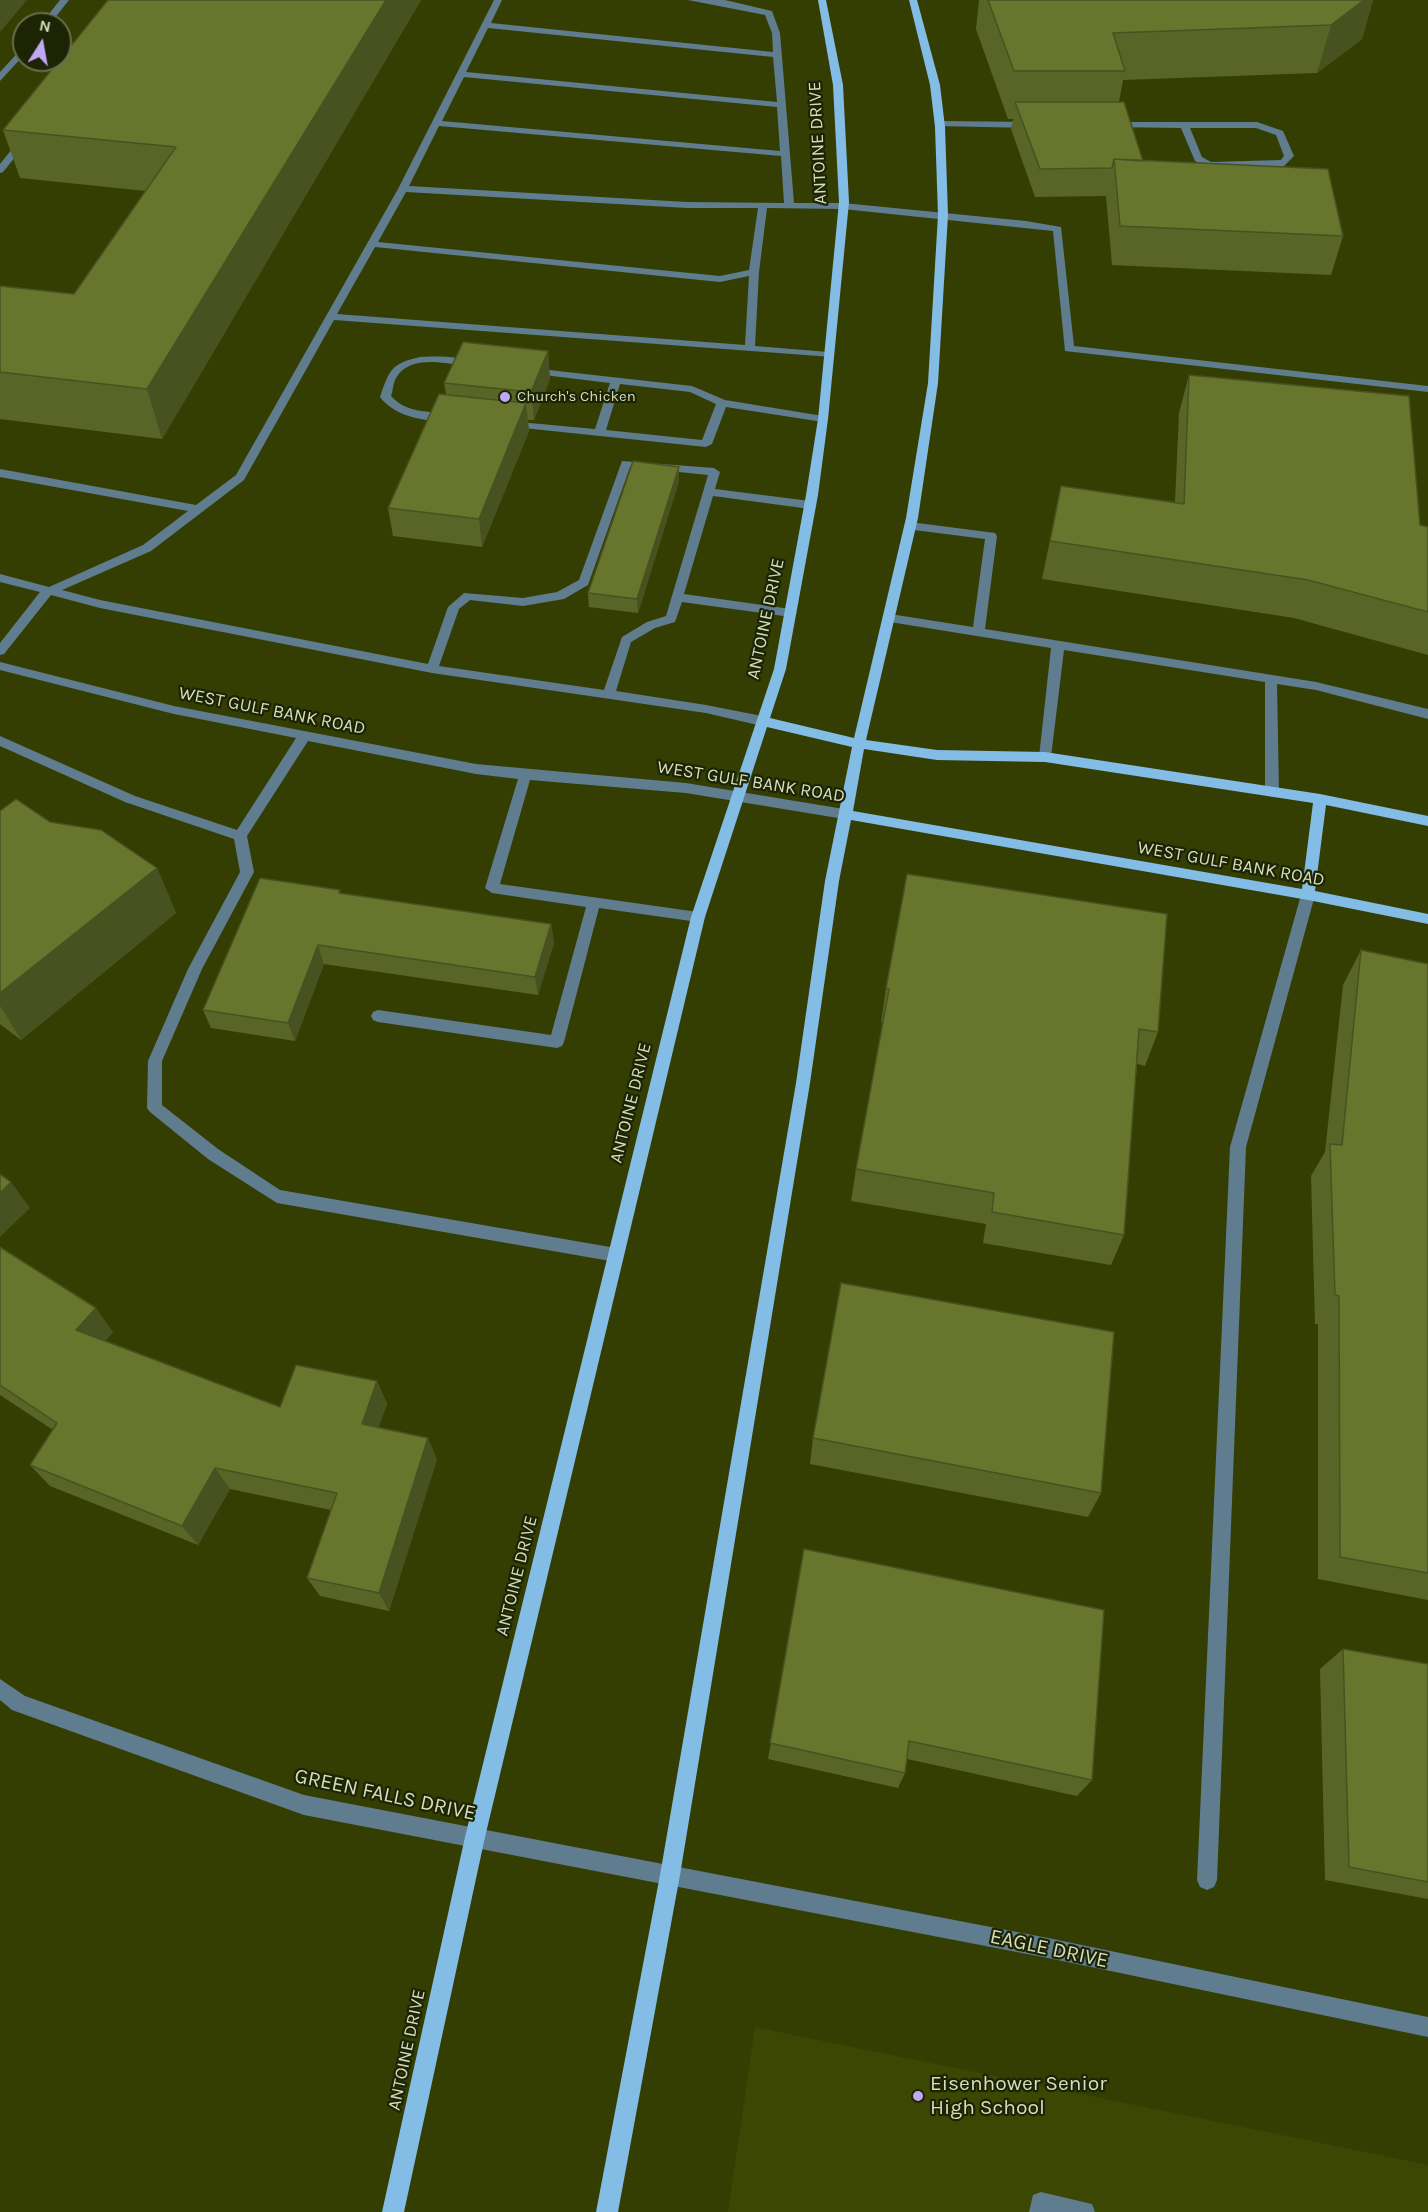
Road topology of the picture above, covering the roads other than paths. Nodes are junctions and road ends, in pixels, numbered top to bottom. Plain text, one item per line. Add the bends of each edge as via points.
1 (65, 0) edge
2 (498, 0) edge
3 (692, 0) edge
4 (822, 0) edge
5 (913, 0) edge
6 (55, 12) edge
7 (485, 25) junction
8 (778, 55) junction
9 (12, 64) edge
10 (460, 74) junction
11 (0, 78) edge
12 (781, 105) junction
13 (436, 123) junction
14 (940, 124) junction
15 (1044, 125) edge
16 (1102, 125) edge
17 (1184, 125) junction
18 (29, 132) edge
19 (785, 154) junction
20 (0, 170) edge
21 (403, 189) junction
22 (763, 205) junction
23 (789, 205) junction
24 (843, 206) junction
25 (943, 215) junction
26 (372, 244) junction
27 (754, 272) junction
28 (331, 317) junction
29 (750, 349) junction
30 (828, 356) junction
31 (488, 366) edge
32 (523, 370) edge
33 (616, 381) junction
34 (1428, 388) edge
35 (722, 403) junction
36 (462, 418) edge
37 (823, 418) junction
38 (496, 422) edge
39 (599, 434) junction
40 (0, 473) edge
41 (708, 492) junction
42 (810, 505) junction
43 (199, 508) junction
44 (910, 526) junction
45 (0, 578) edge
46 (47, 592) junction
47 (678, 597) junction
48 (791, 613) junction
49 (890, 618) junction
50 (978, 632) junction
51 (1058, 645) junction
52 (0, 651) edge
53 (0, 666) edge
54 (432, 669) junction
55 (1271, 679) junction
56 (609, 694) junction
57 (1428, 714) edge
58 (762, 721) junction
59 (305, 735) junction
60 (0, 741) edge
61 (859, 744) junction
62 (1045, 757) junction
63 (525, 776) junction
64 (1272, 792) junction
65 (739, 795) junction
66 (1320, 799) junction
67 (844, 814) junction
68 (1428, 821) edge
69 (240, 836) junction
70 (1308, 895) junction
71 (594, 902) junction
72 (698, 917) junction
73 (1428, 920) edge
74 (378, 1016) dead end
75 (616, 1255) junction
76 (0, 1688) edge
77 (475, 1837) junction
78 (670, 1875) junction
79 (1208, 1880) dead end
80 (1428, 2027) edge
81 (393, 2212) edge
82 (607, 2212) edge
83 (1040, 2212) edge
84 (1084, 2212) edge

1 - 6 street
2 - 7 street
3 - 8 street via 769,13
4 - 24 main road, ANTOINE DRIVE via 838,85
5 - 14 main road via 935,86
7 - 8 street
7 - 10 street
8 - 12 street
9 - 11 street
10 - 12 street
10 - 13 street
12 - 19 street
13 - 19 street
13 - 21 street
14 - 15 street
14 - 25 main road
16 - 17 street
17 - 17 street via 1257,125 1280,133 1289,156 1284,163 1209,165 1198,159
18 - 20 street
19 - 23 street
21 - 22 street via 687,205
21 - 26 street
22 - 23 street
22 - 27 street
23 - 24 street
24 - 25 street
24 - 30 main road, ANTOINE DRIVE
25 - 34 street via 1058,230 1069,349
25 - 44 main road via 933,383
26 - 27 street via 720,279
26 - 28 street
27 - 29 street
28 - 29 street
28 - 43 street via 240,477
29 - 30 street
30 - 37 main road, ANTOINE DRIVE
31 - 36 street via 429,359 407,363 393,375 385,397 392,406 404,412
32 - 33 street
33 - 35 street via 692,389
33 - 39 street
35 - 37 street
35 - 39 street via 706,444
37 - 42 main road, ANTOINE DRIVE
38 - 39 street
40 - 43 street
41 - 42 street
41 - 47 street
41 - 54 street via 714,472 626,463 584,582 561,596 523,602 468,596 454,607
42 - 48 main road, ANTOINE DRIVE
43 - 46 street via 147,548
44 - 49 main road
44 - 50 street via 991,536
45 - 46 street
46 - 52 street
46 - 54 street
47 - 48 street
47 - 56 street via 671,619 651,625 627,640
48 - 58 main road, ANTOINE DRIVE via 780,669
49 - 50 street
49 - 61 main road
50 - 51 street
51 - 55 street
51 - 62 street
53 - 59 street, WEST GULF BANK ROAD via 174,710
54 - 56 street
55 - 57 street
55 - 64 street
56 - 58 street
58 - 61 main road
58 - 65 main road, ANTOINE DRIVE
59 - 63 street, WEST GULF BANK ROAD
59 - 69 street
60 - 69 street via 130,799
61 - 62 main road via 937,755
61 - 67 main road
62 - 64 main road
63 - 65 street, WEST GULF BANK ROAD
63 - 71 street via 492,888
64 - 66 main road
65 - 67 street, WEST GULF BANK ROAD
65 - 72 main road, ANTOINE DRIVE
66 - 68 main road
66 - 70 main road
67 - 70 main road, WEST GULF BANK ROAD
67 - 78 main road via 803,1083
69 - 75 street via 247,872 195,969 155,1061 155,1108 213,1154 277,1196
70 - 73 main road, WEST GULF BANK ROAD
70 - 79 street via 1238,1146
71 - 72 street
71 - 74 street via 557,1042
72 - 75 main road, ANTOINE DRIVE
75 - 77 main road, ANTOINE DRIVE
76 - 77 street, GREEN FALLS DRIVE via 19,1703 304,1805
77 - 78 street, GREEN FALLS DRIVE
77 - 81 main road, ANTOINE DRIVE
78 - 80 street, EAGLE DRIVE
78 - 82 main road
83 - 84 street via 1041,2203

